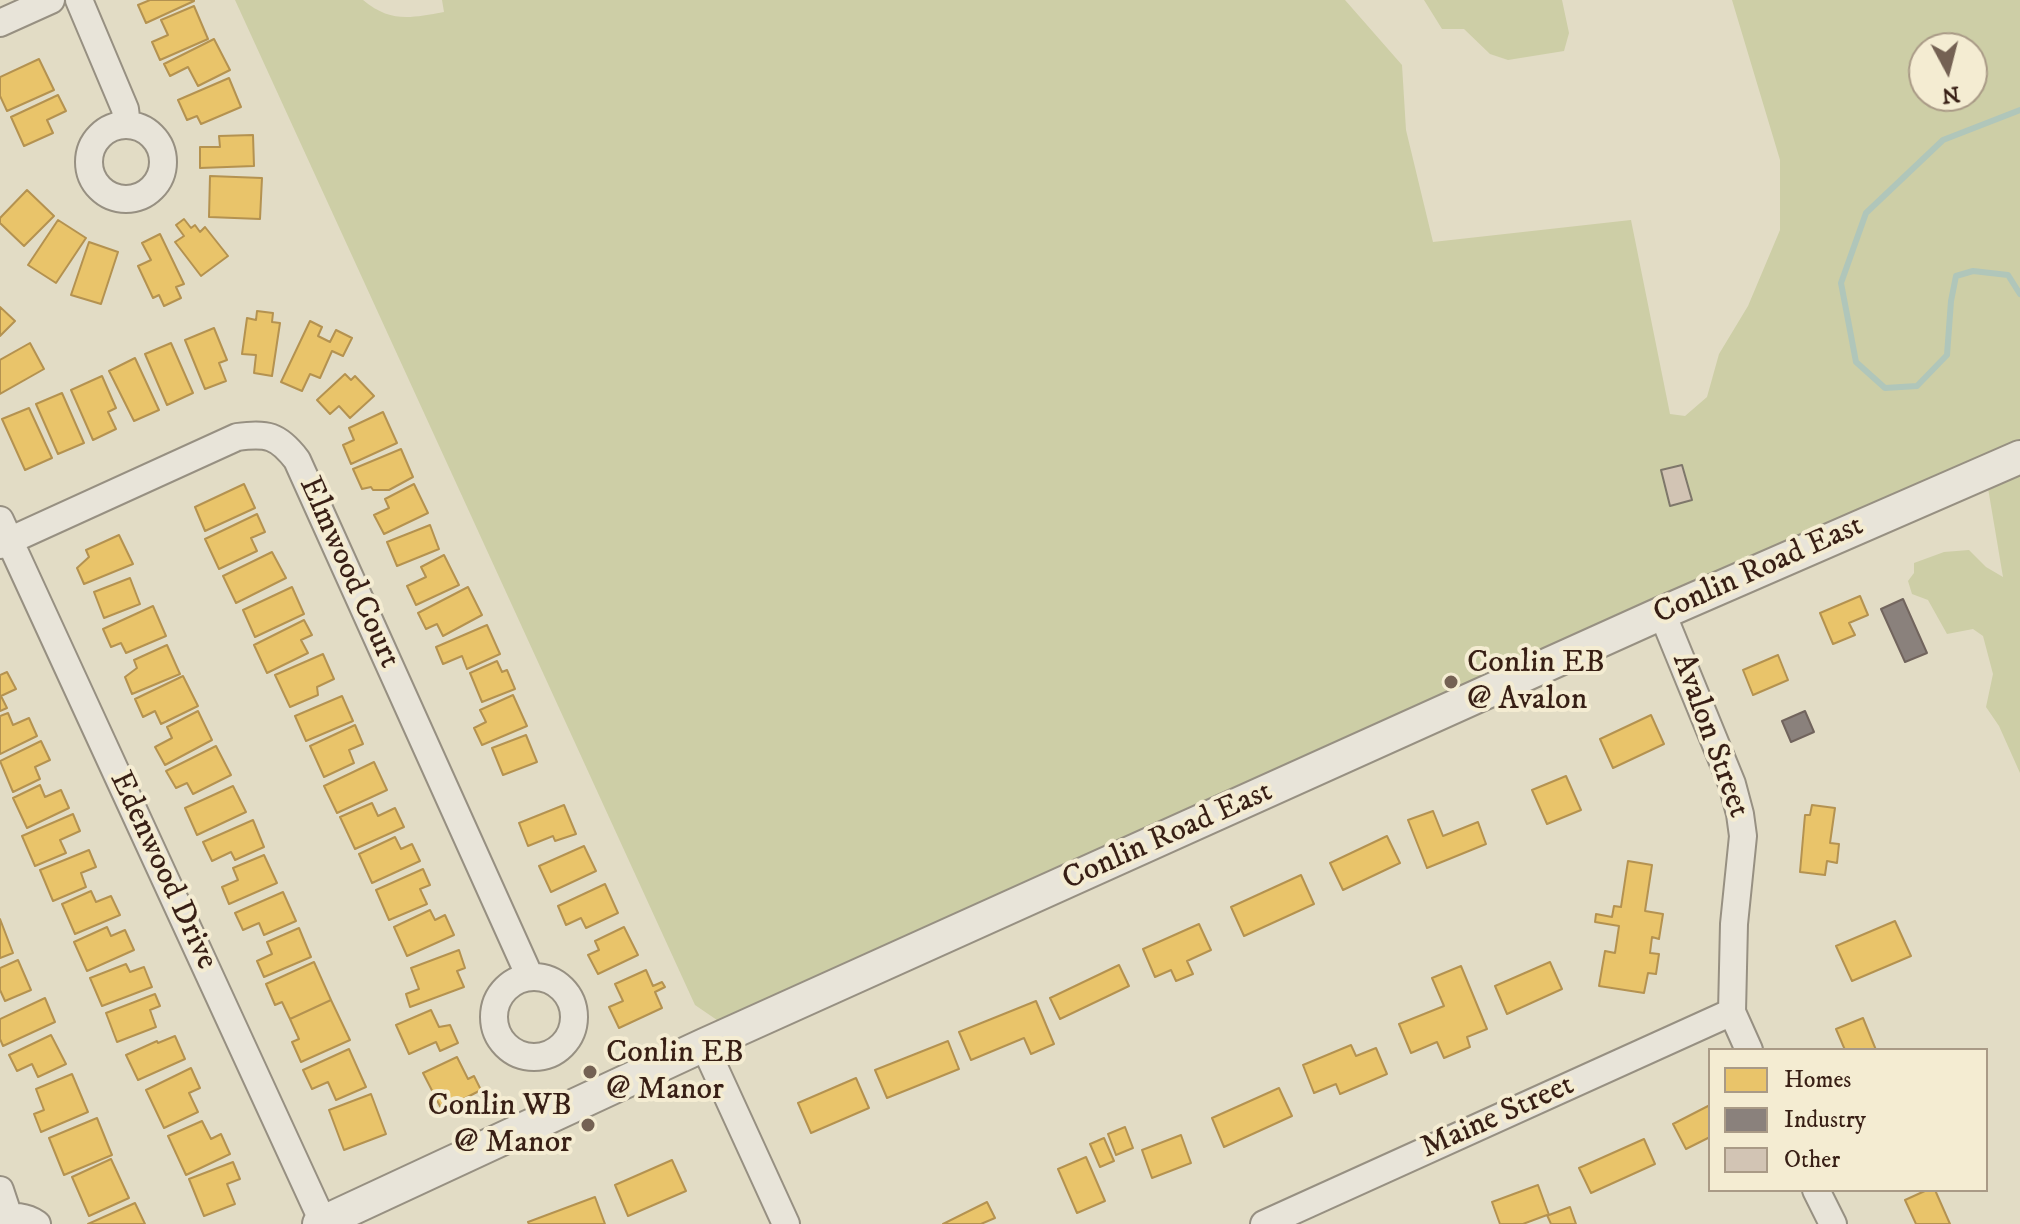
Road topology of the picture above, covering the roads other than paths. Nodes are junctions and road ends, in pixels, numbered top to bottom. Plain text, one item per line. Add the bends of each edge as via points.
1 (51, 0) edge
2 (79, 0) edge
3 (0, 23) edge
4 (127, 125) dead end
5 (2020, 457) edge
6 (3, 535) edge
7 (1662, 613) junction
8 (530, 977) dead end
9 (1732, 1012) junction
10 (704, 1045) junction
11 (1748, 1048) edge
12 (0, 1190) edge
13 (1817, 1192) edge
14 (4, 1218) edge
15 (321, 1223) edge
16 (37, 1224) edge
17 (786, 1224) edge
18 (1264, 1224) edge
19 (1833, 1224) edge

1 - 3 street
2 - 4 street
5 - 7 street, Conlin Road East
6 - 8 street, Elmwood Court via 237,437 260,434 288,448
6 - 15 street, Edenwood Drive
7 - 9 street, Avalon Street via 1740,814
7 - 10 street, Conlin Road East
9 - 11 street, Avalon Street
9 - 18 street, Maine Street
10 - 15 street, Conlin Road East
10 - 17 street
12 - 14 street
13 - 19 street
14 - 16 street

